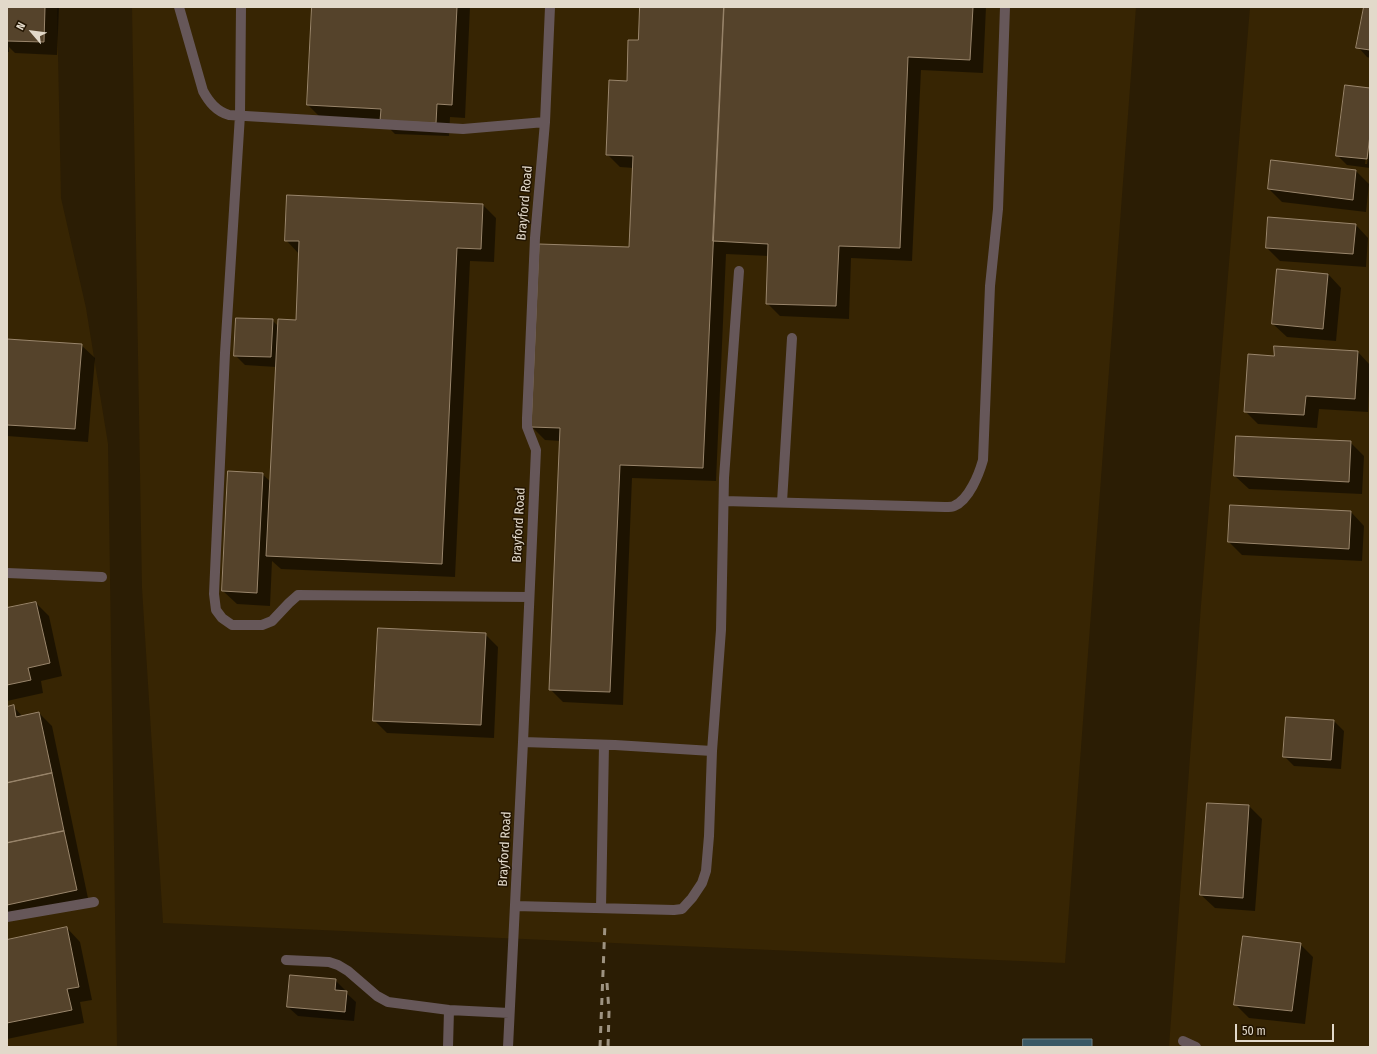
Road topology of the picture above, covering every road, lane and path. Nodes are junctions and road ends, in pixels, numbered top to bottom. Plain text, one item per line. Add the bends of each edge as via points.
1 (179, 7) edge
2 (241, 7) edge
3 (550, 7) edge
4 (1005, 7) edge
5 (240, 115) junction
6 (545, 122) junction
7 (739, 271) dead end
8 (792, 338) dead end
9 (724, 501) junction
10 (782, 502) junction
11 (7, 573) edge
12 (102, 576) dead end
13 (529, 597) junction
14 (523, 742) junction
15 (604, 745) junction
16 (712, 751) junction
17 (94, 902) dead end
18 (515, 906) junction
19 (601, 908) junction
20 (7, 917) edge
21 (286, 960) dead end
22 (449, 1010) junction
23 (510, 1013) junction
24 (1183, 1041) dead end
25 (448, 1047) edge
26 (508, 1047) edge
27 (1196, 1047) edge

1 - 5 lane via 203,91 210,103 221,112
2 - 5 lane
3 - 6 lane, Brayford Road
4 - 10 lane via 998,209 990,286 983,460 978,476 972,488 954,506
5 - 6 lane via 463,129
5 - 13 lane via 224,360 214,594 216,610 232,625 262,625 272,621 298,595
6 - 13 lane, Brayford Road via 535,238 527,418 527,427 536,450
7 - 9 lane
8 - 10 lane
9 - 10 lane
9 - 16 lane via 721,630
11 - 12 lane
13 - 14 lane, Brayford Road
14 - 15 lane
14 - 18 lane, Brayford Road
15 - 16 lane
15 - 19 lane
16 - 19 lane via 706,871 697,891 682,909
17 - 20 lane
18 - 19 lane
18 - 23 lane, Brayford Road
21 - 22 lane via 329,962 348,971 368,990 388,1002
22 - 23 lane
22 - 25 lane
23 - 26 lane, Brayford Road
24 - 27 lane

